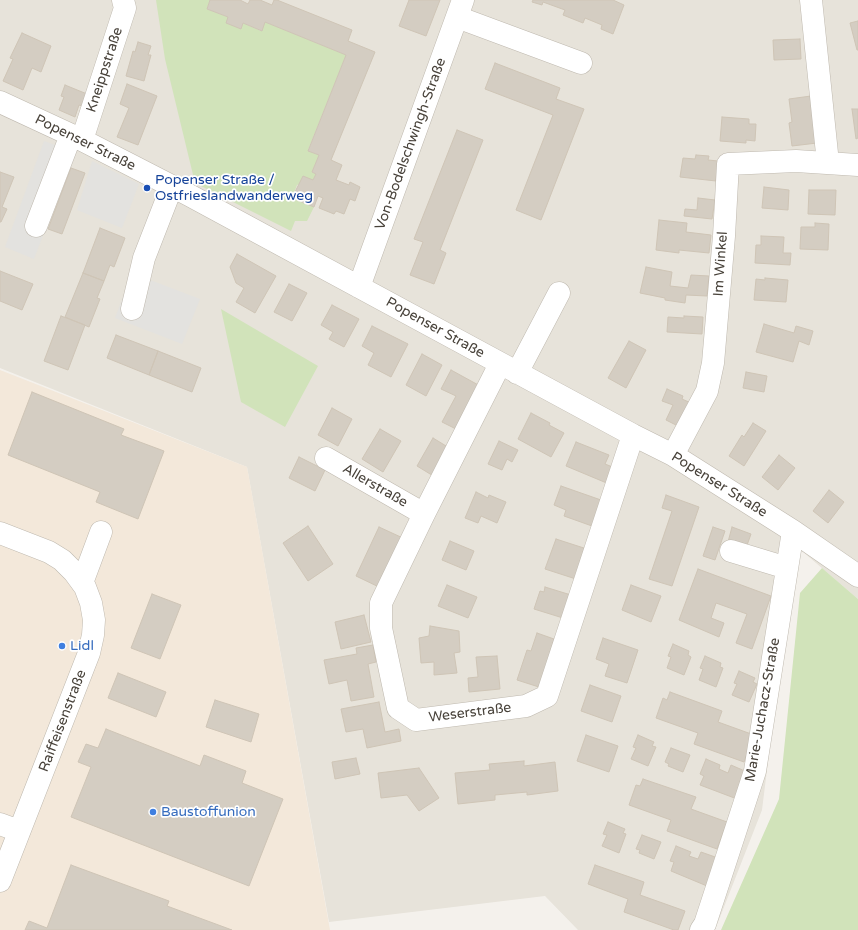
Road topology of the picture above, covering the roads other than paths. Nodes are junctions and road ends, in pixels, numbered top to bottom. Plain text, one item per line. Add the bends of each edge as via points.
1 (123, 0) edge
2 (811, 0) edge
3 (460, 8) edge
4 (581, 63) dead end
5 (0, 102) edge
6 (76, 137) junction
7 (828, 163) junction
8 (858, 165) edge
9 (172, 186) junction
10 (36, 226) dead end
11 (359, 287) junction
12 (559, 293) dead end
13 (132, 309) dead end
14 (509, 368) junction
15 (633, 435) junction
16 (673, 456) junction
17 (326, 458) dead end
18 (424, 514) junction
19 (793, 531) junction
20 (101, 532) dead end
21 (0, 534) edge
22 (731, 550) dead end
23 (787, 568) junction
24 (858, 576) edge
25 (82, 583) junction
26 (10, 828) edge
27 (0, 881) edge
28 (701, 930) edge

1 - 6 street, Kneippstraße via 125,8
2 - 7 street
3 - 4 street
3 - 11 street, Von-Bodelschwingh-Straße
5 - 6 street, Popenser Straße
6 - 9 street, Popenser Straße
6 - 10 street, Kneippstraße
7 - 8 street, Im Winkel
7 - 16 street, Im Winkel via 796,161 728,164 714,364 707,392
9 - 11 street, Popenser Straße
9 - 13 street via 144,258
11 - 14 street, Popenser Straße
12 - 14 street, Weserstraße
14 - 15 street, Popenser Straße
14 - 18 street, Weserstraße
15 - 16 street, Popenser Straße
15 - 18 street, Weserstraße via 547,696 526,706 416,720 398,708 381,628 381,603
16 - 19 street, Popenser Straße
17 - 18 street, Allerstraße
19 - 23 street, Marie-Juchacz-Straße
19 - 24 street, Popenser Straße
20 - 25 street
21 - 25 street, Raiffeisenstraße via 49,552 62,560
22 - 23 street
23 - 28 street, Marie-Juchacz-Straße via 755,771
25 - 26 street, Raiffeisenstraße via 91,603 94,620 89,653
26 - 27 street, Raiffeisenstraße

